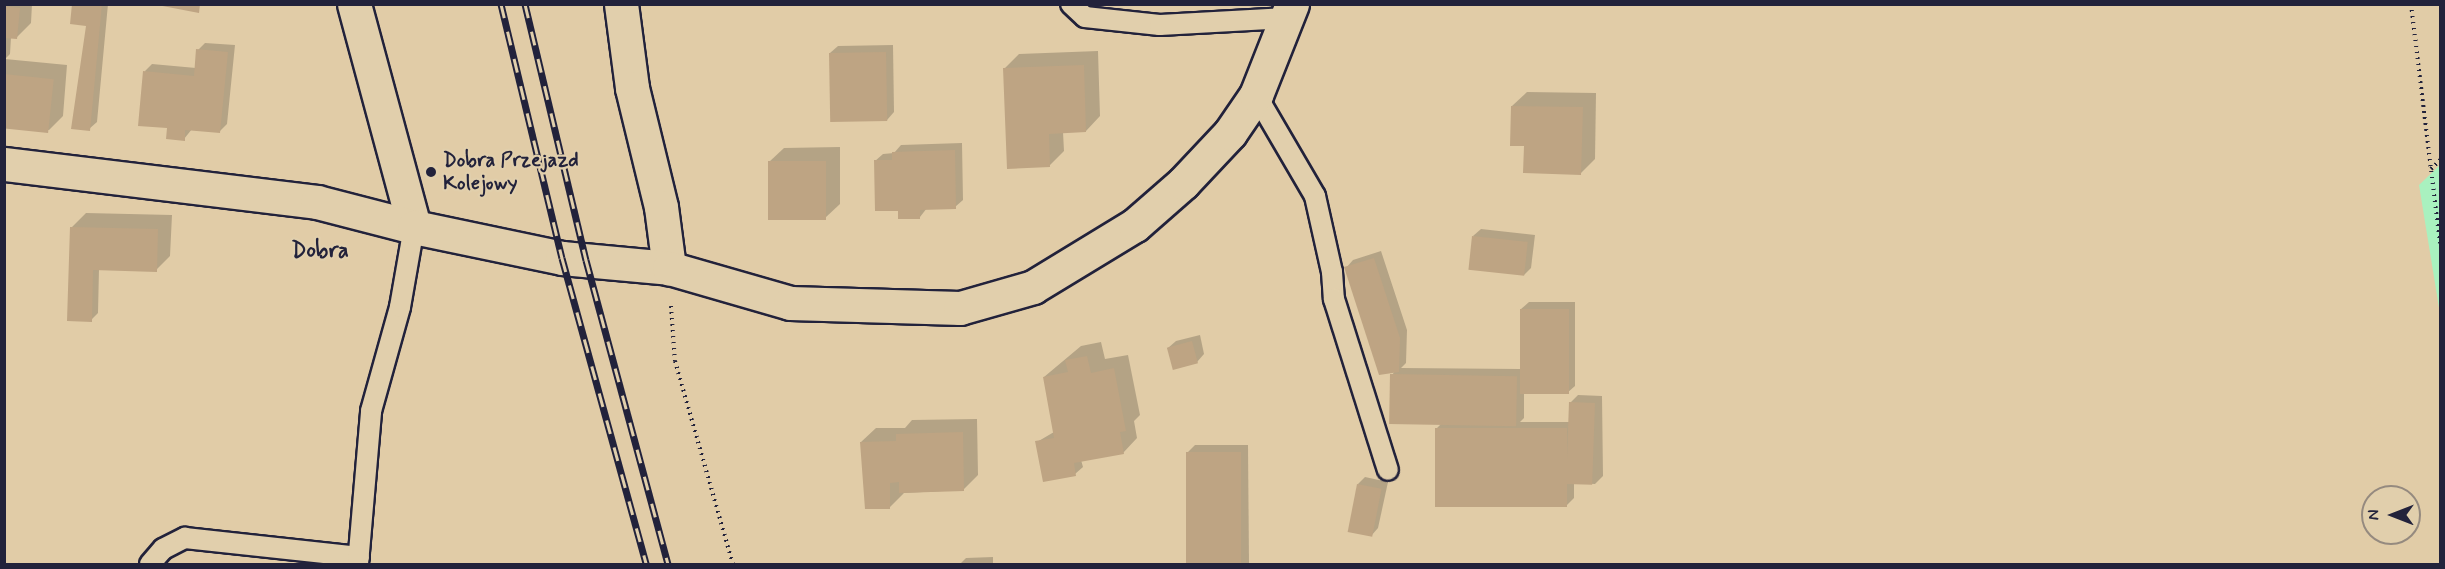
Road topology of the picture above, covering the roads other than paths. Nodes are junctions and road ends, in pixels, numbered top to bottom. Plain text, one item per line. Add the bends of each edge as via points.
1 (354, 4) edge
2 (621, 4) edge
3 (1071, 4) edge
4 (1290, 11) edge
5 (1256, 95) junction
6 (4, 165) edge
7 (414, 227) junction
8 (669, 268) junction
9 (1388, 470) dead end
10 (358, 561) edge
11 (150, 564) edge

1 - 7 street
2 - 8 street via 632,88 661,207
3 - 4 lane via 1085,17 1160,25
4 - 5 street
5 - 8 street via 1230,133 1183,183 1135,225 1033,287 960,308 837,307 790,303
5 - 9 lane via 1315,196 1334,299
6 - 7 street via 317,202
7 - 8 street via 562,258
7 - 10 lane via 400,307 371,411
10 - 11 lane via 185,538 163,549

